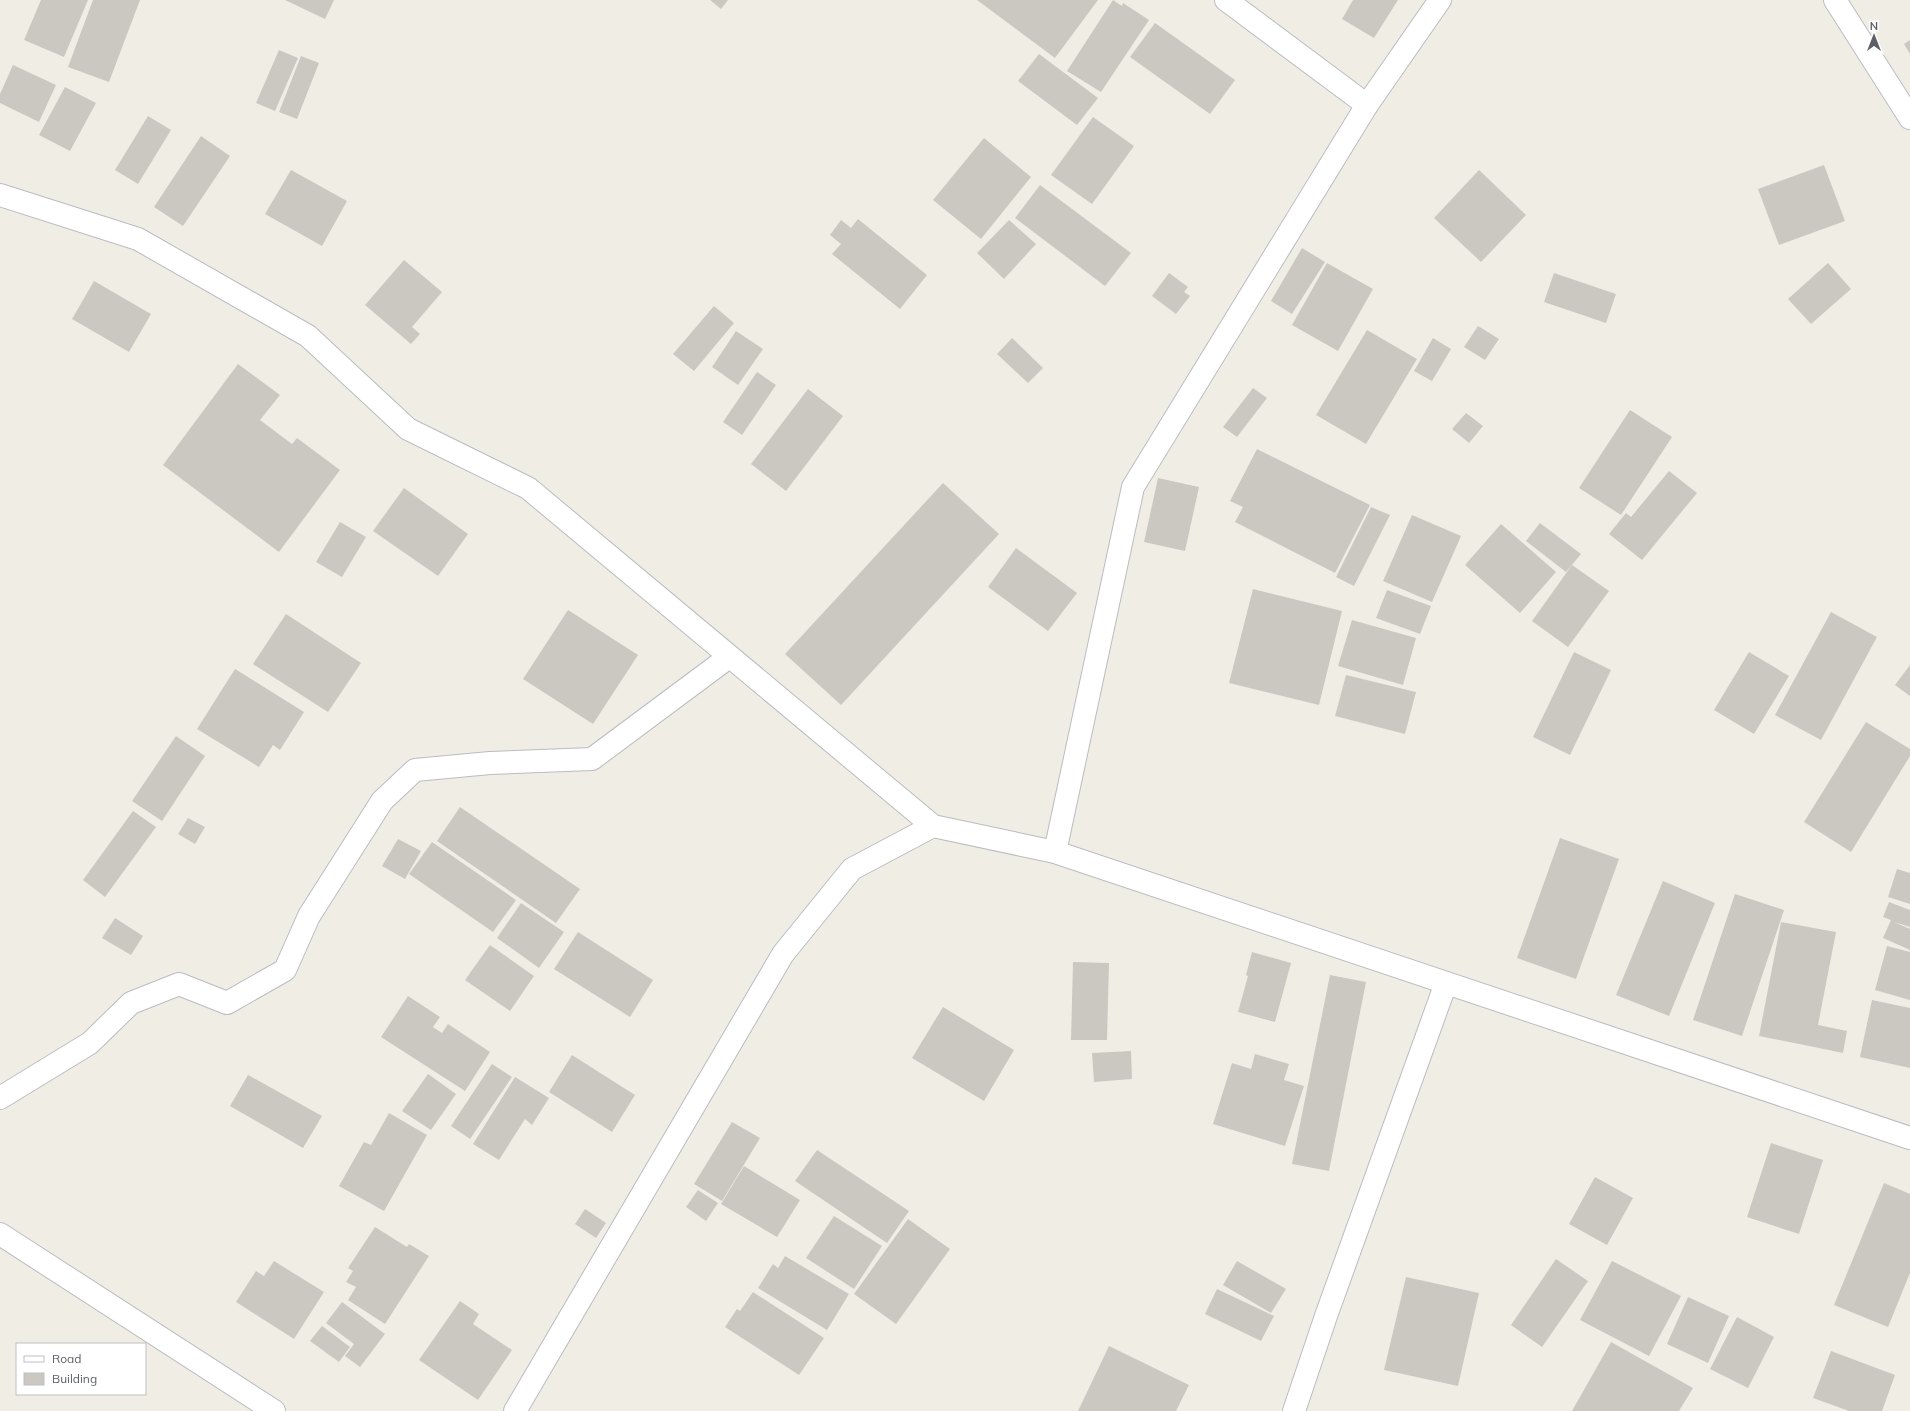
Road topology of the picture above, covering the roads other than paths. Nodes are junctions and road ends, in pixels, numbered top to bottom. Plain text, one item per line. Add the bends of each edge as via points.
1 (1226, 0) edge
2 (1440, 0) edge
3 (1835, 0) edge
4 (1367, 105) junction
5 (1910, 118) edge
6 (0, 194) edge
7 (729, 657) junction
8 (933, 826) junction
9 (1054, 852) junction
10 (1446, 983) junction
11 (0, 1098) edge
12 (1910, 1138) edge
13 (0, 1234) edge
14 (274, 1411) edge
15 (515, 1411) edge
16 (1294, 1411) edge

1 - 4 street
2 - 4 street
3 - 5 street
4 - 9 street via 1133,487
6 - 7 street via 138,239 308,336 408,429 528,488
7 - 8 street
7 - 11 street via 592,759 490,763 415,770 382,801 309,916 285,970 227,1003 179,984 131,1003 90,1043
8 - 9 street
8 - 15 street via 852,869 783,954
9 - 10 street
10 - 12 street
10 - 16 street
13 - 14 street

